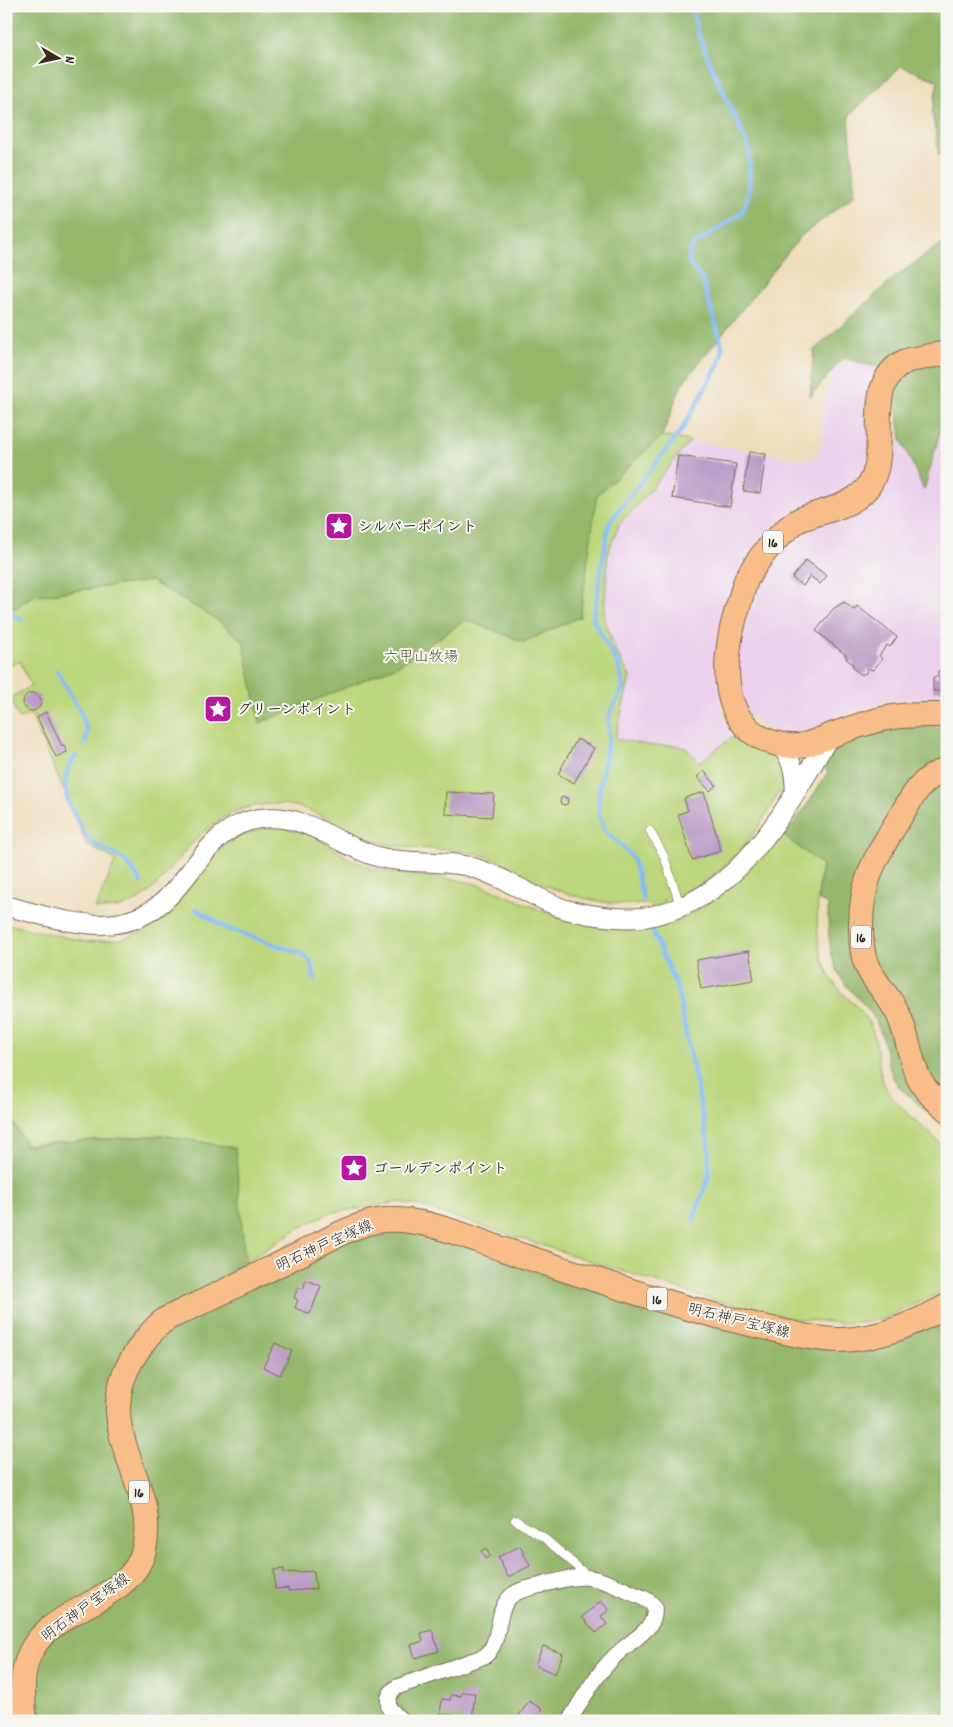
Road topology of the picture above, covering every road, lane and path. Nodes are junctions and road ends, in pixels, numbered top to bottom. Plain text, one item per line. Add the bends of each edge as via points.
1 (947, 354) edge
2 (947, 715) edge
3 (830, 735) junction
4 (780, 744) junction
5 (947, 770) edge
6 (795, 793) junction
7 (650, 831) dead end
8 (6, 906) edge
9 (667, 911) junction
10 (947, 1109) edge
11 (947, 1306) edge
12 (515, 1520) dead end
13 (589, 1576) junction
14 (25, 1721) edge
15 (402, 1721) edge
16 (569, 1721) edge

1 - 4 main road, 16 via 906,361 887,379 880,398 875,472 864,492 855,499 795,522 767,548 746,580 733,619 727,654 730,694 734,709 750,730 759,737
2 - 3 main road, 16 via 888,717
3 - 4 main road, 16 via 803,746
3 - 6 street
4 - 6 street via 793,766
5 - 10 main road, 16 via 935,774 918,788 878,852 863,897 861,925 866,963 898,1014 919,1080 927,1092
6 - 9 street via 731,875 711,891
7 - 9 lane via 664,856
8 - 9 street via 94,925 137,919 168,899 223,834 250,821 278,817 309,825 379,857 479,869 566,910 608,917 646,917
11 - 14 main road, 明石神戸宝塚線 / 16 via 890,1332 849,1339 819,1338 670,1303 428,1225 378,1220 347,1232 166,1319 144,1340 123,1377 118,1404 122,1439 146,1514 143,1554 131,1574 115,1588 50,1628 38,1640 25,1668
12 - 13 lane via 543,1537
13 - 15 street via 524,1589 511,1596 502,1609 494,1644 485,1656 392,1690 389,1708
13 - 16 street via 606,1580 646,1599 654,1606 654,1614 646,1629 612,1658

